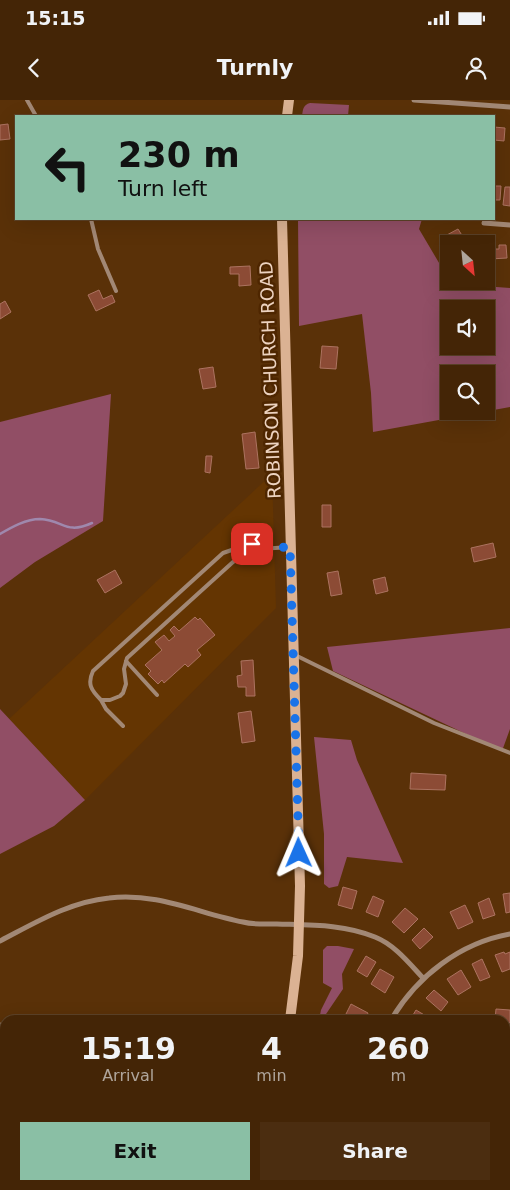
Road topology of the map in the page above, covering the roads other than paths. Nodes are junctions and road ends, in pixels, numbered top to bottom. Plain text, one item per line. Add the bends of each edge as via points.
1 (27, 100) edge
2 (289, 100) edge
3 (414, 100) edge
4 (510, 107) edge
5 (35, 115) edge
6 (287, 115) edge
7 (91, 220) edge
8 (282, 220) edge
9 (484, 223) dead end
10 (510, 225) edge
11 (116, 291) dead end
12 (290, 547) junction
13 (260, 548) junction
14 (293, 654) junction
15 (126, 661) junction
16 (157, 695) dead end
17 (101, 700) junction
18 (123, 726) dead end
19 (510, 753) edge
20 (299, 925) junction
21 (510, 934) edge
22 (0, 941) edge
23 (423, 978) junction
24 (291, 1015) edge
25 (395, 1015) edge

1 - 5 lane
2 - 6 street
3 - 4 street
7 - 11 lane via 98,249
8 - 12 street, ROBINSON CHURCH ROAD
9 - 10 street
12 - 13 lane
12 - 14 street, ROBINSON CHURCH ROAD
13 - 15 lane via 228,565
13 - 17 lane via 252,544 222,553 93,671 90,685
14 - 19 lane via 434,723
14 - 20 street, ROBINSON CHURCH ROAD
15 - 16 lane
15 - 17 lane via 126,684 120,696
17 - 18 lane
20 - 22 street via 243,922 159,900 122,897 74,905
20 - 23 street via 349,929 374,937 397,951
20 - 24 street, ROBINSON CHURCH ROAD
21 - 23 street via 463,949
23 - 25 street

